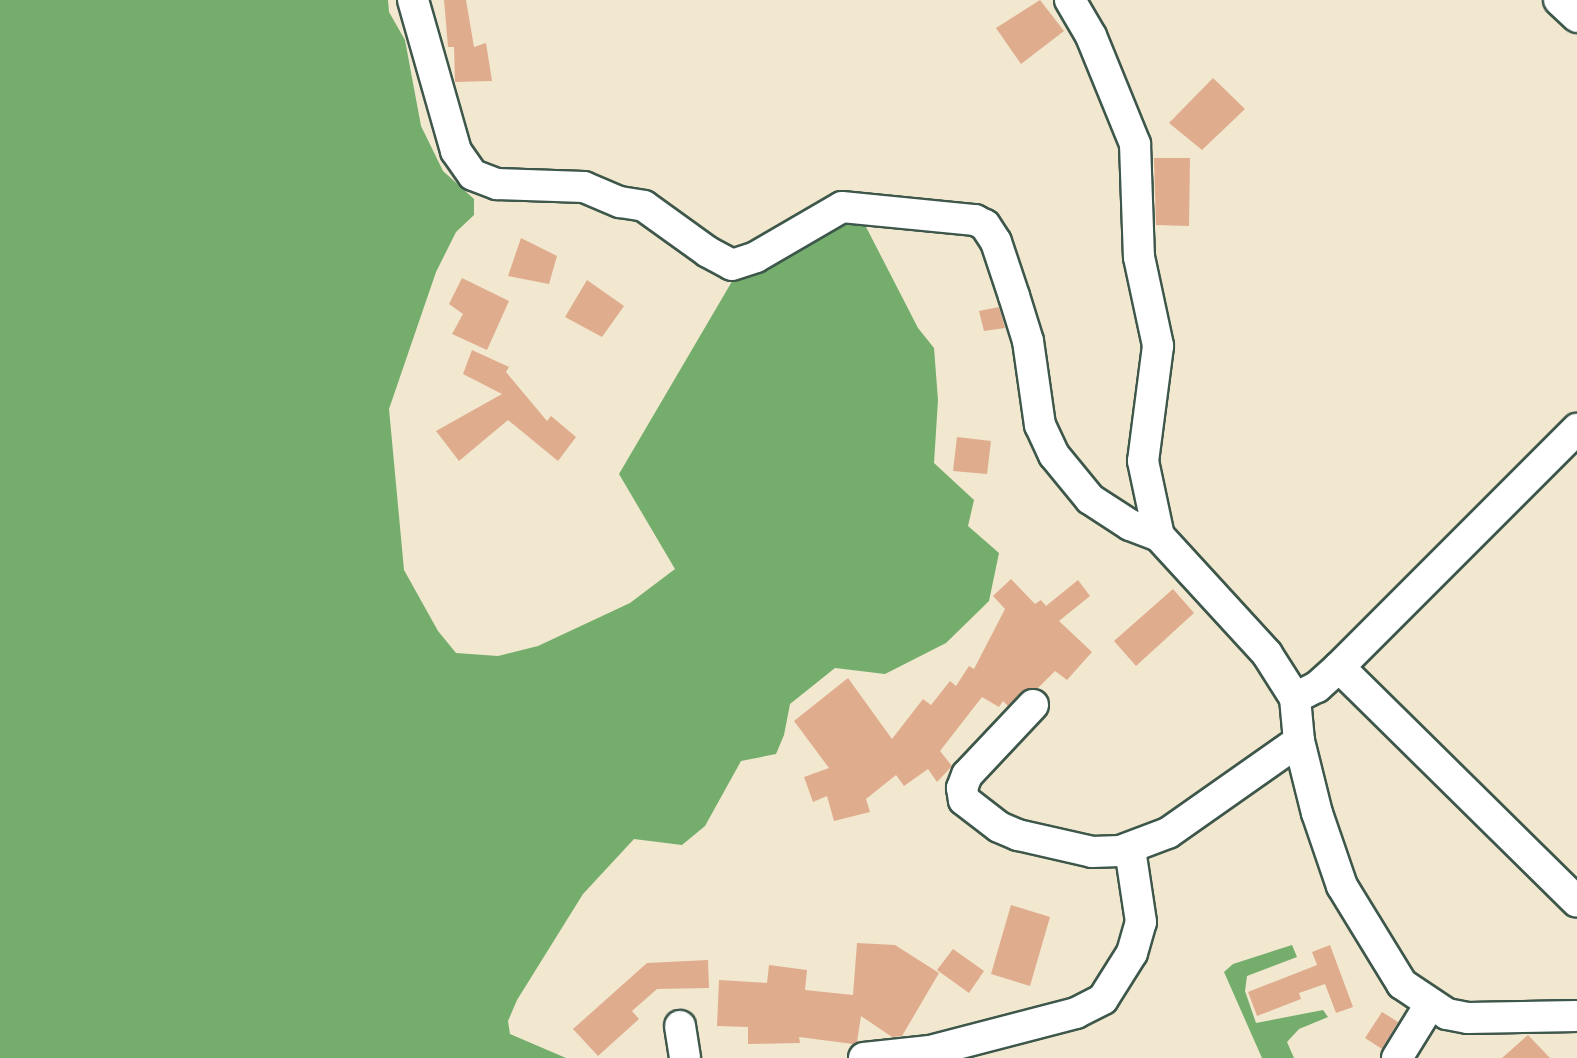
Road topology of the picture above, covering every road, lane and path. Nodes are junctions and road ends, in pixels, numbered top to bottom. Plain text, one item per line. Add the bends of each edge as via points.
1 (413, 0) edge
2 (1070, 0) edge
3 (1559, 0) edge
4 (1577, 17) edge
5 (1577, 429) edge
6 (1159, 536) junction
7 (1339, 667) junction
8 (1295, 698) junction
9 (1033, 705) dead end
10 (1299, 741) junction
11 (1130, 849) junction
12 (1577, 902) edge
13 (1429, 1006) junction
14 (1577, 1016) edge
15 (680, 1026) dead end
16 (997, 1045) edge
17 (685, 1058) edge
18 (864, 1058) edge
19 (1397, 1058) edge

1 - 6 street via 456,151 473,175 497,184 584,187 644,206 732,265 756,257 842,207 985,225 996,242 1028,341 1040,425 1054,455 1076,486 1100,507
2 - 6 street via 1091,36 1135,144 1139,257 1158,346 1143,461
3 - 4 street
5 - 7 street
6 - 8 street via 1267,654
7 - 8 street
7 - 12 street
8 - 10 street
9 - 11 street via 967,775 964,800 1018,835 1092,852
10 - 11 street via 1168,833
10 - 13 street via 1342,886 1388,967
11 - 16 street via 1141,922 1113,987 1093,1006
13 - 14 street via 1468,1018
13 - 19 street
15 - 17 street
16 - 18 street

